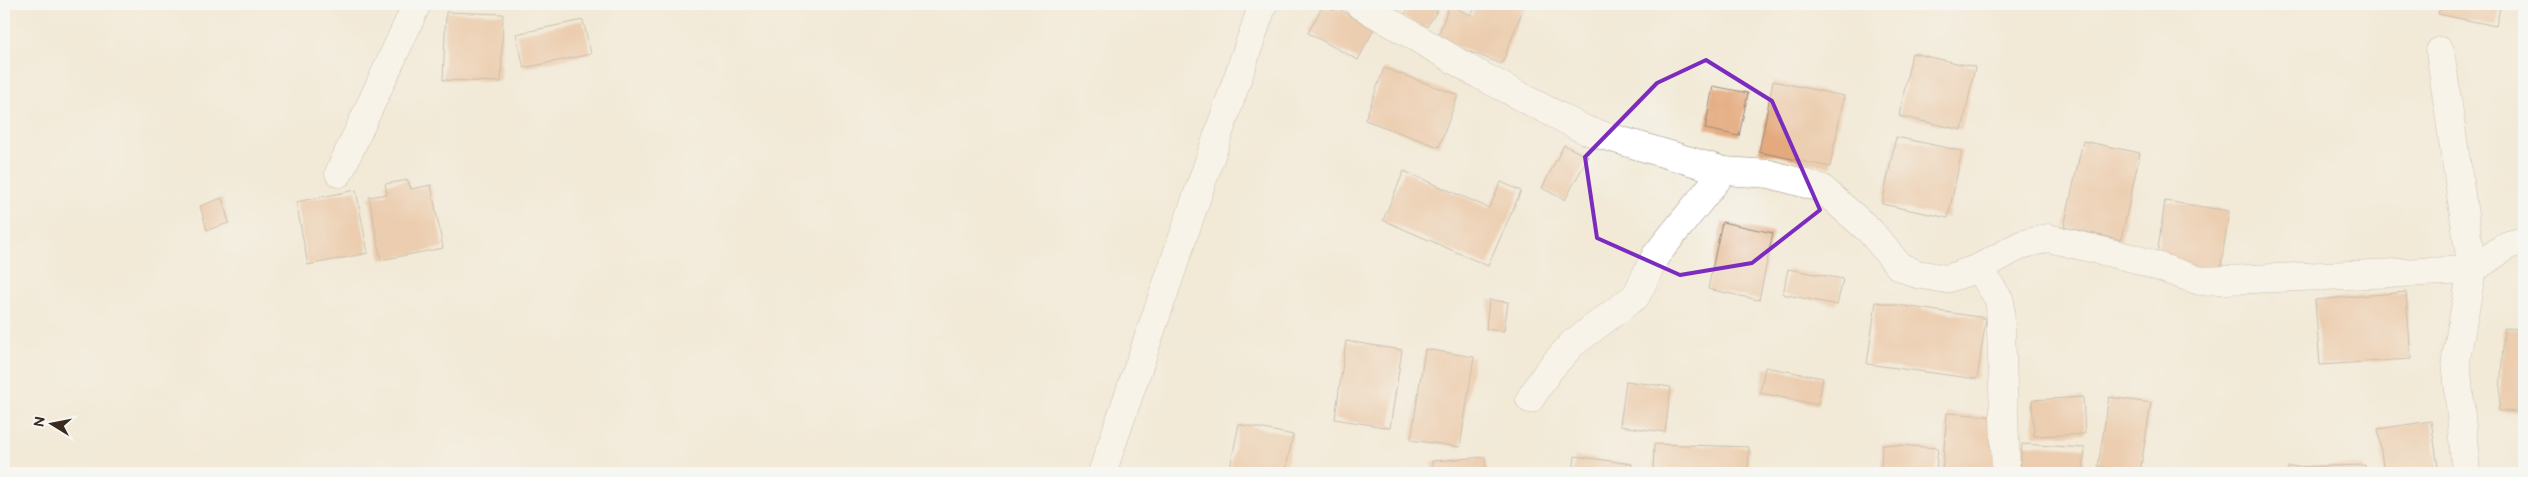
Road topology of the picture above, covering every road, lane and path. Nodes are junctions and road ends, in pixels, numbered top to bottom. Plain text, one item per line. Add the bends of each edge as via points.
1 (416, 4) edge
2 (1263, 4) edge
3 (1359, 4) edge
4 (2440, 51) dead end
5 (1724, 171) junction
6 (339, 173) dead end
7 (2524, 241) edge
8 (1979, 268) junction
9 (2472, 270) junction
10 (1530, 399) dead end
11 (1102, 473) edge
12 (2006, 473) edge
13 (2466, 473) edge

1 - 6 street
2 - 11 street
3 - 5 street via 1478,74 1585,130
4 - 9 street
5 - 8 street via 1770,174 1821,188 1870,231 1899,266 1917,274 1946,279
5 - 10 street via 1656,255 1636,296 1572,344
7 - 9 street via 2508,245
8 - 9 street via 2021,245 2048,238 2136,259 2200,281
8 - 12 street via 2000,301
9 - 13 street via 2456,360

